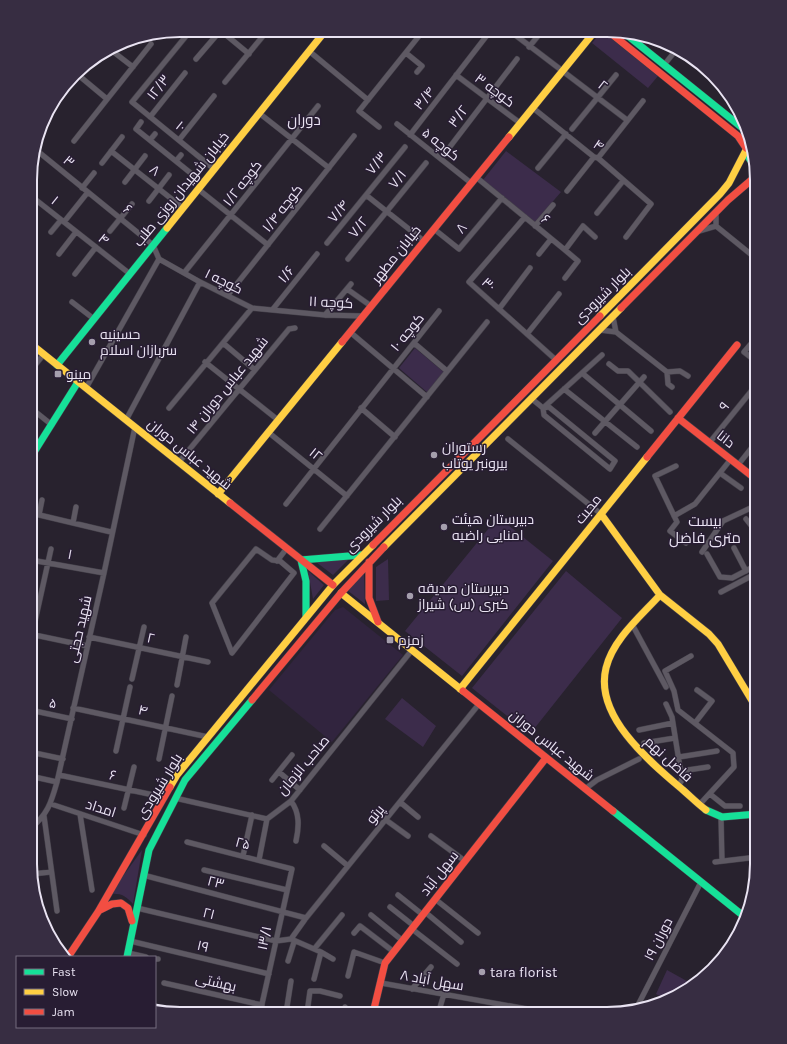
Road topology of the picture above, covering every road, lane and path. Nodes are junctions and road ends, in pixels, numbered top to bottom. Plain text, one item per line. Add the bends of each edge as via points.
1 (185, 37) edge
2 (214, 37) edge
3 (228, 37) edge
4 (262, 37) edge
5 (320, 37) edge
6 (418, 37) edge
7 (486, 37) edge
8 (518, 37) edge
9 (538, 37) edge
10 (590, 37) edge
11 (615, 37) edge
12 (632, 39) edge
13 (151, 44) dead end
14 (530, 47) junction
15 (309, 51) junction
16 (115, 53) edge
17 (406, 53) junction
18 (249, 54) junction
19 (673, 54) edge
20 (196, 59) dead end
21 (517, 59) dead end
22 (664, 66) junction
23 (133, 67) junction
24 (564, 70) junction
25 (417, 72) dead end
26 (185, 73) dead end
27 (456, 76) junction
28 (616, 76) dead end
29 (81, 77) edge
30 (225, 82) dead end
31 (214, 96) dead end
32 (598, 97) junction
33 (487, 98) junction
34 (108, 99) junction
35 (368, 100) junction
36 (643, 101) dead end
37 (318, 106) dead end
38 (533, 108) junction
39 (259, 113) junction
40 (150, 117) junction
41 (627, 120) junction
42 (141, 122) dead end
43 (397, 124) dead end
44 (520, 124) junction
45 (739, 125) edge
46 (379, 127) dead end
47 (572, 129) dead end
48 (155, 134) dead end
49 (566, 134) junction
50 (410, 135) junction
51 (354, 136) dead end
52 (122, 137) dead end
53 (292, 139) junction
54 (150, 140) junction
55 (179, 140) junction
56 (74, 141) dead end
57 (746, 146) edge
58 (405, 147) dead end
59 (449, 148) dead end
60 (111, 151) junction
61 (40, 153) edge
62 (181, 155) dead end
63 (145, 156) dead end
64 (596, 158) junction
65 (176, 161) junction
66 (102, 163) dead end
67 (426, 163) dead end
68 (329, 168) junction
69 (538, 168) dead end
70 (214, 169) junction
71 (135, 170) junction
72 (94, 173) dead end
73 (169, 175) dead end
74 (473, 180) junction
75 (624, 181) junction
76 (125, 182) dead end
77 (750, 182) edge
78 (203, 183) junction
79 (82, 188) junction
80 (159, 188) junction
81 (198, 189) junction
82 (567, 191) dead end
83 (88, 192) junction
84 (366, 195) junction
85 (502, 198) junction
86 (37, 201) edge
87 (149, 201) dead end
88 (132, 204) dead end
89 (553, 205) dead end
90 (183, 208) junction
91 (387, 211) junction
92 (597, 213) dead end
93 (716, 213) junction
94 (231, 216) junction
95 (525, 217) junction
96 (120, 218) junction
97 (62, 221) junction
98 (535, 226) junction
99 (716, 226) junction
100 (434, 229) junction
101 (110, 231) dead end
102 (698, 231) junction
103 (51, 232) dead end
104 (76, 232) junction
105 (595, 237) dead end
106 (626, 237) dead end
107 (551, 238) junction
108 (424, 241) junction
109 (327, 243) dead end
110 (153, 245) junction
111 (268, 245) junction
112 (96, 247) junction
113 (565, 250) junction
114 (59, 254) dead end
115 (317, 254) dead end
116 (539, 254) dead end
117 (750, 254) edge
118 (159, 259) junction
119 (348, 259) dead end
120 (530, 268) dead end
121 (184, 273) junction
122 (74, 274) dead end
123 (130, 274) junction
124 (565, 278) dead end
125 (200, 282) junction
126 (351, 284) dead end
127 (347, 289) junction
128 (559, 294) dead end
129 (228, 295) junction
130 (72, 302) dead end
131 (371, 306) junction
132 (252, 308) junction
133 (273, 308) junction
134 (499, 309) junction
135 (439, 311) dead end
136 (298, 312) joint
137 (325, 315) junction
138 (362, 316) junction
139 (613, 317) junction
140 (94, 319) junction
141 (487, 322) dead end
142 (296, 328) dead end
143 (600, 330) junction
144 (350, 332) junction
145 (616, 332) junction
146 (527, 334) junction
147 (223, 343) junction
148 (414, 343) junction
149 (737, 345) dead end
150 (750, 345) edge
151 (37, 349) edge
152 (44, 354) junction
153 (602, 354) dead end
154 (750, 357) edge
155 (556, 360) junction
156 (206, 362) junction
157 (37, 363) edge
158 (609, 364) dead end
159 (57, 365) junction
160 (393, 367) junction
161 (255, 370) junction
162 (447, 371) junction
163 (667, 372) junction
164 (582, 373) junction
165 (688, 376) dead end
166 (644, 377) dead end
167 (640, 381) junction
168 (78, 382) junction
169 (672, 387) dead end
170 (86, 388) junction
171 (240, 389) junction
172 (564, 389) junction
173 (750, 393) edge
174 (427, 397) junction
175 (532, 399) junction
176 (620, 405) junction
177 (169, 408) dead end
178 (361, 408) junction
179 (543, 408) junction
180 (670, 412) dead end
181 (37, 413) edge
182 (678, 418) junction
183 (126, 420) junction
184 (278, 420) junction
185 (606, 422) junction
186 (52, 425) junction
187 (135, 427) junction
188 (651, 431) dead end
189 (268, 432) junction
190 (595, 433) dead end
191 (395, 436) junction
192 (508, 439) dead end
193 (710, 442) junction
194 (637, 447) dead end
195 (37, 448) edge
196 (750, 450) edge
197 (457, 459) junction
198 (731, 460) junction
199 (179, 462) junction
200 (451, 465) junction
201 (738, 465) junction
202 (465, 466) junction
203 (676, 466) dead end
204 (315, 469) junction
205 (459, 473) junction
206 (720, 473) junction
207 (750, 474) edge
208 (741, 488) dead end
209 (218, 494) junction
210 (347, 496) junction
211 (42, 500) dead end
212 (286, 504) dead end
213 (76, 507) dead end
214 (750, 508) edge
215 (601, 514) junction
216 (39, 515) joint
217 (674, 516) junction
218 (746, 518) dead end
219 (73, 523) junction
220 (750, 523) edge
221 (320, 530) dead end
222 (111, 532) junction
223 (686, 543) dead end
224 (51, 548) dead end
225 (287, 548) junction
226 (734, 548) dead end
227 (361, 555) junction
228 (301, 560) junction
229 (37, 561) edge
230 (276, 561) junction
231 (48, 562) junction
232 (369, 562) junction
233 (750, 569) edge
234 (746, 571) junction
235 (104, 573) junction
236 (750, 577) edge
237 (333, 585) junction
238 (721, 592) dead end
239 (340, 593) junction
240 (660, 595) junction
241 (352, 602) junction
242 (332, 603) junction
243 (37, 609) edge
244 (306, 617) junction
245 (378, 622) junction
246 (633, 626) junction
247 (144, 627) dead end
248 (37, 636) edge
249 (89, 637) junction
250 (186, 637) dead end
251 (87, 646) junction
252 (139, 648) junction
253 (412, 650) junction
254 (182, 656) junction
255 (691, 656) dead end
256 (208, 662) dead end
257 (132, 679) dead end
258 (178, 685) dead end
259 (130, 687) dead end
260 (666, 687) dead end
261 (460, 689) junction
262 (697, 690) dead end
263 (172, 696) dead end
264 (750, 697) edge
265 (479, 704) junction
266 (666, 704) dead end
267 (74, 708) junction
268 (37, 712) edge
269 (228, 713) junction
270 (123, 718) junction
271 (72, 719) junction
272 (235, 719) junction
273 (695, 723) junction
274 (673, 724) junction
275 (166, 727) junction
276 (639, 730) dead end
277 (208, 737) junction
278 (675, 738) junction
279 (644, 743) dead end
280 (116, 751) dead end
281 (716, 751) dead end
282 (37, 754) edge
283 (292, 755) dead end
284 (679, 757) junction
285 (546, 758) junction
286 (62, 759) junction
287 (159, 759) dead end
288 (639, 759) dead end
289 (134, 767) dead end
290 (708, 767) dead end
291 (681, 771) junction
292 (279, 772) junction
293 (59, 775) junction
294 (37, 779) edge
295 (272, 780) dead end
296 (57, 782) junction
297 (678, 786) junction
298 (585, 789) junction
299 (300, 790) junction
300 (128, 791) junction
301 (710, 794) junction
302 (163, 797) junction
303 (175, 798) junction
304 (291, 801) junction
305 (400, 802) junction
306 (51, 804) junction
307 (700, 804) junction
308 (740, 806) dead end
309 (124, 808) dead end
310 (80, 814) junction
311 (252, 815) junction
312 (750, 815) edge
313 (44, 816) junction
314 (418, 817) dead end
315 (721, 817) junction
316 (267, 819) junction
317 (386, 820) junction
318 (37, 823) edge
319 (144, 835) junction
320 (408, 836) dead end
321 (431, 836) dead end
322 (296, 841) dead end
323 (187, 842) dead end
324 (324, 846) dead end
325 (242, 856) junction
326 (750, 858) dead end
327 (259, 860) junction
328 (465, 861) junction
329 (722, 861) junction
330 (715, 862) dead end
331 (348, 866) junction
332 (292, 869) joint
333 (204, 870) dead end
334 (51, 872) junction
335 (37, 873) edge
336 (143, 875) junction
337 (701, 882) junction
338 (92, 890) dead end
339 (287, 890) junction
340 (398, 895) dead end
341 (435, 899) junction
342 (390, 907) dead end
343 (137, 908) junction
344 (57, 910) dead end
345 (98, 912) junction
346 (282, 912) junction
347 (424, 913) junction
348 (741, 914) edge
349 (371, 915) dead end
350 (342, 916) dead end
351 (306, 918) junction
352 (133, 924) junction
353 (413, 927) junction
354 (354, 933) dead end
355 (478, 933) dead end
356 (130, 941) junction
357 (276, 941) junction
358 (293, 941) junction
359 (403, 941) junction
360 (461, 942) dead end
361 (315, 948) junction
362 (321, 952) junction
363 (394, 952) junction
364 (69, 955) edge
365 (127, 955) edge
366 (333, 959) dead end
367 (288, 961) dead end
368 (385, 963) junction
369 (457, 964) dead end
370 (431, 967) dead end
371 (269, 974) junction
372 (348, 976) dead end
373 (314, 979) dead end
374 (291, 981) dead end
375 (164, 983) dead end
376 (381, 983) junction
377 (412, 989) junction
378 (444, 994) junction
379 (340, 996) dead end
380 (639, 1003) edge
381 (262, 1005) joint
382 (287, 1007) edge
383 (308, 1007) edge
384 (375, 1007) edge
385 (440, 1007) edge
386 (517, 1007) edge

1 - 40 street, ۱۰ via 132,102
2 - 20 street
3 - 18 street
4 - 18 street
5 - 15 main road, خیابان شهیدان روزی طلب
6 - 17 street
7 - 27 street, ۳/۴
8 - 14 street
9 - 14 street
10 - 24 main road, خیابان مطهر
11 - 57 main road via 738,136
12 - 22 main road
13 - 23 street
14 - 24 street
15 - 35 street
15 - 39 main road, خیابان شهیدان روزی طلب
16 - 23 street
17 - 25 street via 422,66
17 - 35 street
18 - 30 street
19 - 22 street
21 - 33 street, ۳/۲
22 - 45 main road
23 - 34 street
24 - 32 street, ۲
24 - 38 main road, خیابان مطهر
26 - 40 street, ۱۲/۳
27 - 33 street, کوچه ۳
27 - 50 street, ۳/۴
28 - 32 street
29 - 34 street
31 - 55 street
32 - 41 street, ۲
32 - 47 street
33 - 44 street, کوچه ۳
33 - 59 street, ۳/۲
34 - 56 street
35 - 46 street via 359,112
36 - 41 street
37 - 53 street, کوچه ۱/۲
38 - 44 main road, خیابان مطهر
38 - 49 street, ۴
39 - 53 street
39 - 70 main road, خیابان شهیدان روزی طلب
40 - 55 street, ۱۰
41 - 64 street
42 - 54 street, ۸ via 136,129
43 - 50 street, کوچه ۵
44 - 74 main road, خیابان مطهر
48 - 54 street
49 - 64 street, ۴
49 - 69 street
50 - 74 street, کوچه ۵
51 - 68 street, کوچه ۱/۴
52 - 60 street
53 - 68 street
53 - 94 street, کوچه ۱/۲
54 - 65 street, ۸
55 - 70 street, ۱۰
57 - 155 main road, بلوار شیرودی via 729,183 720,194
58 - 84 street, ۷/۳
60 - 66 street
60 - 71 street, ۸
61 - 79 street, ۳
62 - 65 street
63 - 71 street
64 - 75 street, ۴
64 - 82 street
65 - 78 street, ۸
67 - 91 street, ۷/۱
68 - 111 street, کوچه ۱/۴
70 - 78 main road, خیابان شهیدان روزی طلب
71 - 76 street
71 - 80 street, ۸
72 - 79 street
73 - 80 street
74 - 85 street, ۶
74 - 100 main road, خیابان مطهر
75 - 92 street
75 - 106 street, ۴ via 651,204
77 - 93 main road, بلوار شیرودی
78 - 81 main road, خیابان شهیدان روزی طلب
79 - 83 street, ۳
80 - 87 street
80 - 90 street, ۸
81 - 90 main road, خیابان شهیدان روزی طلب
81 - 94 street
83 - 96 street, ۶
83 - 97 street
84 - 91 street
84 - 109 street, ۷/۴
85 - 95 street, ۶
85 - 100 street, ۸ via 459,249
86 - 97 street, ۱
88 - 96 street
89 - 98 street
90 - 110 main road, خیابان شهیدان روزی طلب
91 - 108 street
91 - 119 street, ۷/۲
93 - 99 street
93 - 102 main road, بلوار شیرودی
94 - 111 street
94 - 121 street, کوچه ۱/۲
95 - 98 street, ۶
95 - 134 street, ۳۰ via 469,282
96 - 101 street
96 - 110 street, ۶
97 - 103 street
97 - 104 street, ۴
98 - 107 street, ۶
99 - 102 street
99 - 117 street
100 - 108 main road, خیابان مطهر
102 - 139 main road, بلوار شیرودی
104 - 112 street, ۴
104 - 114 street
105 - 113 street via 583,226
107 - 113 street, ۶
107 - 116 street
108 - 131 main road, خیابان مطهر
110 - 118 street
110 - 123 main road, خیابان شهیدان روزی طلب
111 - 129 street, کوچه ۱/۴
112 - 122 street
112 - 123 street, ۴
113 - 124 street, ۶ via 578,261
115 - 133 street, ۱/۶
118 - 121 street, کوچه ۱
118 - 170 street
120 - 134 street
121 - 125 street, کوچه ۱
123 - 140 main road, خیابان شهیدان روزی طلب
125 - 129 street, کوچه ۱
125 - 183 street
126 - 127 street
127 - 131 street
127 - 137 street
128 - 146 street
129 - 132 street, کوچه ۱
130 - 140 street
131 - 138 main road, خیابان مطهر
132 - 133 street, کوچه ۱
132 - 147 street
133 - 136 street, کوچه ۱
134 - 146 street, ۳۰
135 - 148 street, کوچه ۱۰
136 - 137 street, کوچه ۱۱
137 - 138 street, کوچه ۱۱
138 - 144 main road, خیابان مطهر
139 - 143 main road, بلوار شیرودی
139 - 145 street
140 - 159 main road, خیابان شهیدان روزی طلب
141 - 162 street
142 - 161 street, شهید عباس دوران ۱۴ via 289,329
143 - 145 street
143 - 175 main road, بلوار شیرودی
144 - 160 street, کوچه ۱۰
144 - 184 main road, خیابان مطهر
145 - 163 street
146 - 155 street, ۳۰
147 - 156 street
147 - 161 street
148 - 160 street, کوچه ۱۰
148 - 162 street
149 - 182 main road, محبت
150 - 154 street via 744,352
151 - 152 main road, شهید عباس دوران
152 - 157 street
152 - 159 main road, شهید عباس دوران
153 - 164 street
155 - 197 main road, بلوار شیرودی
156 - 171 street
156 - 177 street
158 - 167 street via 618,371 628,371
159 - 168 main road, شهید عباس دوران
160 - 174 street, کوچه ۱۰
160 - 178 street
161 - 171 street, شهید عباس دوران ۱۴
162 - 174 street
163 - 165 street via 680,371
163 - 169 street via 668,384
164 - 172 street
164 - 176 street
166 - 167 street
167 - 176 street
167 - 180 street
168 - 170 main road, شهید عباس دوران
168 - 186 main road
170 - 183 main road, شهید عباس دوران
171 - 184 street
171 - 199 street, شهید عباس دوران ۱۴
172 - 179 street
172 - 185 street
173 - 193 street, ۹
174 - 191 street
175 - 179 street
175 - 202 main road, بلوار شیرودی
176 - 185 street
176 - 188 street
178 - 191 street
178 - 204 street
179 - 179 street via 544,415 610,469 615,461 550,407
181 - 186 street
182 - 193 main road, دانا
182 - 215 main road, محبت
183 - 187 main road, شهید عباس دوران
184 - 189 main road, خیابان مطهر
185 - 190 street
185 - 194 street
186 - 195 main road
187 - 199 main road, شهید عباس دوران
187 - 222 street, شهید حجتی
189 - 204 street, ۱۲
189 - 209 main road, خیابان مطهر
191 - 210 street
192 - 215 street
193 - 198 main road, دانا
196 - 201 street
197 - 200 main road, بلوار شیرودی
197 - 202 main road
198 - 201 main road, دانا
198 - 206 street
199 - 209 main road, شهید عباس دوران
200 - 205 main road
200 - 227 main road, بلوار شیرودی
201 - 207 main road, دانا
202 - 205 main road, بلوار شیرودی
203 - 217 street via 655,476
204 - 210 street, ۱۲
204 - 212 street
205 - 232 main road, بلوار شیرودی
206 - 208 street
206 - 217 street via 695,504
209 - 225 main road, شهید عباس دوران
210 - 221 street
211 - 216 street
213 - 219 street
214 - 234 street via 723,521 704,553 720,577 732,578
215 - 240 main road
215 - 261 main road, محبت
216 - 219 street
217 - 223 street via 677,522 670,531
218 - 220 street
219 - 222 street
222 - 235 street, شهید حجتی
224 - 231 street
225 - 228 main road, شهید عباس دوران
225 - 230 street
226 - 234 street
227 - 228 main road
227 - 237 main road, بلوار شیرودی
228 - 237 main road, شهید عباس دوران
228 - 244 main road via 306,582
229 - 231 street, ۱
230 - 230 street via 256,549 212,602 232,652 294,573 280,561
231 - 235 street, ۱
231 - 243 street
232 - 239 main road, بلوار شیرودی
232 - 245 main road via 369,598
233 - 234 street
235 - 249 street, شهید حجتی
236 - 238 street
237 - 244 main road, بلوار شیرودی
239 - 241 main road, شهید عباس دوران
239 - 242 main road, بلوار شیرودی
240 - 246 main road, فاضل نهم
240 - 264 main road via 718,644
241 - 242 main road
241 - 245 main road, شهید عباس دوران
242 - 272 main road, بلوار شیرودی
244 - 269 main road, بلوار شیرودی
245 - 253 main road, شهید عباس دوران
246 - 260 street
246 - 297 main road, فاضل نهم via 611,656 606,669 604,682 607,698 616,718 642,754
247 - 252 street
248 - 251 street
249 - 251 street, شهید حجتی
249 - 252 street, ۲
250 - 254 street
251 - 267 street, شهید حجتی
252 - 254 street, ۲
252 - 257 street
253 - 261 main road, شهید عباس دوران
253 - 299 street, صاحب الزمان
254 - 256 street, ۲
254 - 258 street
255 - 273 street via 665,671 678,710
259 - 270 street
261 - 265 main road, شهید عباس دوران
262 - 273 street via 712,701
263 - 275 street
265 - 285 main road, شهید عباس دوران
265 - 305 street, پرتو
266 - 274 street
267 - 270 street, ۴
267 - 271 street, شهید حجتی
268 - 271 street, ۵
269 - 272 main road
269 - 277 main road, بلوار شیرودی
270 - 275 street, ۴
270 - 280 street
271 - 286 street, شهید حجتی
272 - 303 main road, بلوار شیرودی via 185,780
273 - 301 street via 733,753 734,767
274 - 276 street
274 - 278 street
275 - 277 street, ۴
275 - 287 street
277 - 302 main road, بلوار شیرودی
278 - 279 street
278 - 284 street
281 - 284 street
282 - 286 street
283 - 292 street
284 - 291 street
285 - 298 main road, شهید عباس دوران
285 - 328 main road, سهل آباد
286 - 293 street, شهید حجتی
288 - 298 street via 597,780
289 - 300 street
290 - 291 street
291 - 297 street via 682,780
292 - 295 street
292 - 299 street
293 - 296 street, شهید حجتی
293 - 300 street, ۶
294 - 296 street
296 - 306 street, شهید حجتی
297 - 307 main road, فاضل نهم
298 - 337 main road, شهید عباس دوران
299 - 304 street, صاحب الزمان
300 - 302 street, ۶
300 - 309 street
301 - 307 street
301 - 308 street via 725,806
302 - 319 main road, بلوار شیرودی
303 - 311 street
303 - 336 main road, بلوار شیرودی via 149,850
304 - 316 street, صاحب الزمان
304 - 322 street via 298,818
305 - 314 street
305 - 317 street, پرتو
306 - 310 street, امداد
306 - 313 street, شهید حجتی
307 - 315 main road, فاضل نهم
310 - 319 street, امداد
310 - 338 street
311 - 316 street
311 - 325 street
312 - 315 main road
313 - 318 street, شهید حجتی
313 - 334 street
315 - 329 street
316 - 327 street
317 - 320 street
317 - 331 street, پرتو
319 - 345 main road, بلوار شیرودی
321 - 328 street
323 - 325 street, ۲۵
324 - 331 street
325 - 327 street, ۲۵
326 - 329 street
327 - 332 street, ۲۵
328 - 341 main road, سهل آباد
329 - 330 street
331 - 351 street, پرتو
332 - 339 street, ۱۳/۱
333 - 339 street
334 - 335 street
334 - 344 street
336 - 343 main road, بلوار شیرودی
336 - 346 street, ۲۳
337 - 348 main road, شهید عباس دوران
337 - 380 street, دوران ۱۹
339 - 346 street, ۱۳/۱
340 - 347 street
341 - 347 main road, سهل آباد
341 - 355 street
342 - 353 street
343 - 352 main road, بلوار شیرودی
343 - 357 street, ۲۱
345 - 352 main road via 110,904 119,902 126,905 131,912
345 - 364 main road, بلوار شیرودی
346 - 351 street, ۲۳
346 - 357 street, ۱۳/۱
347 - 353 main road, سهل آباد
347 - 360 street
349 - 359 street
350 - 361 street
351 - 358 street, پرتو
352 - 356 main road, بلوار شیرودی
353 - 359 main road, سهل آباد
353 - 369 street
354 - 363 street via 360,926
356 - 365 main road, بلوار شیرودی
356 - 371 street, ۱۹
357 - 358 street
357 - 371 street, ۱۳/۱
358 - 361 street
358 - 367 street, پرتو
359 - 363 main road, سهل آباد
361 - 362 street
362 - 366 street
362 - 373 street
363 - 368 main road, سهل آباد
368 - 372 street via 354,952
368 - 376 main road, سهل آباد
370 - 377 street
371 - 381 street, ۱۳/۱
374 - 382 street
375 - 381 street, بهشتی
376 - 377 street, سهل آباد ۸
376 - 384 main road, سهل آباد
377 - 378 street, سهل آباد ۸
378 - 385 street
378 - 386 street, سهل آباد ۸
379 - 383 street via 310,990

